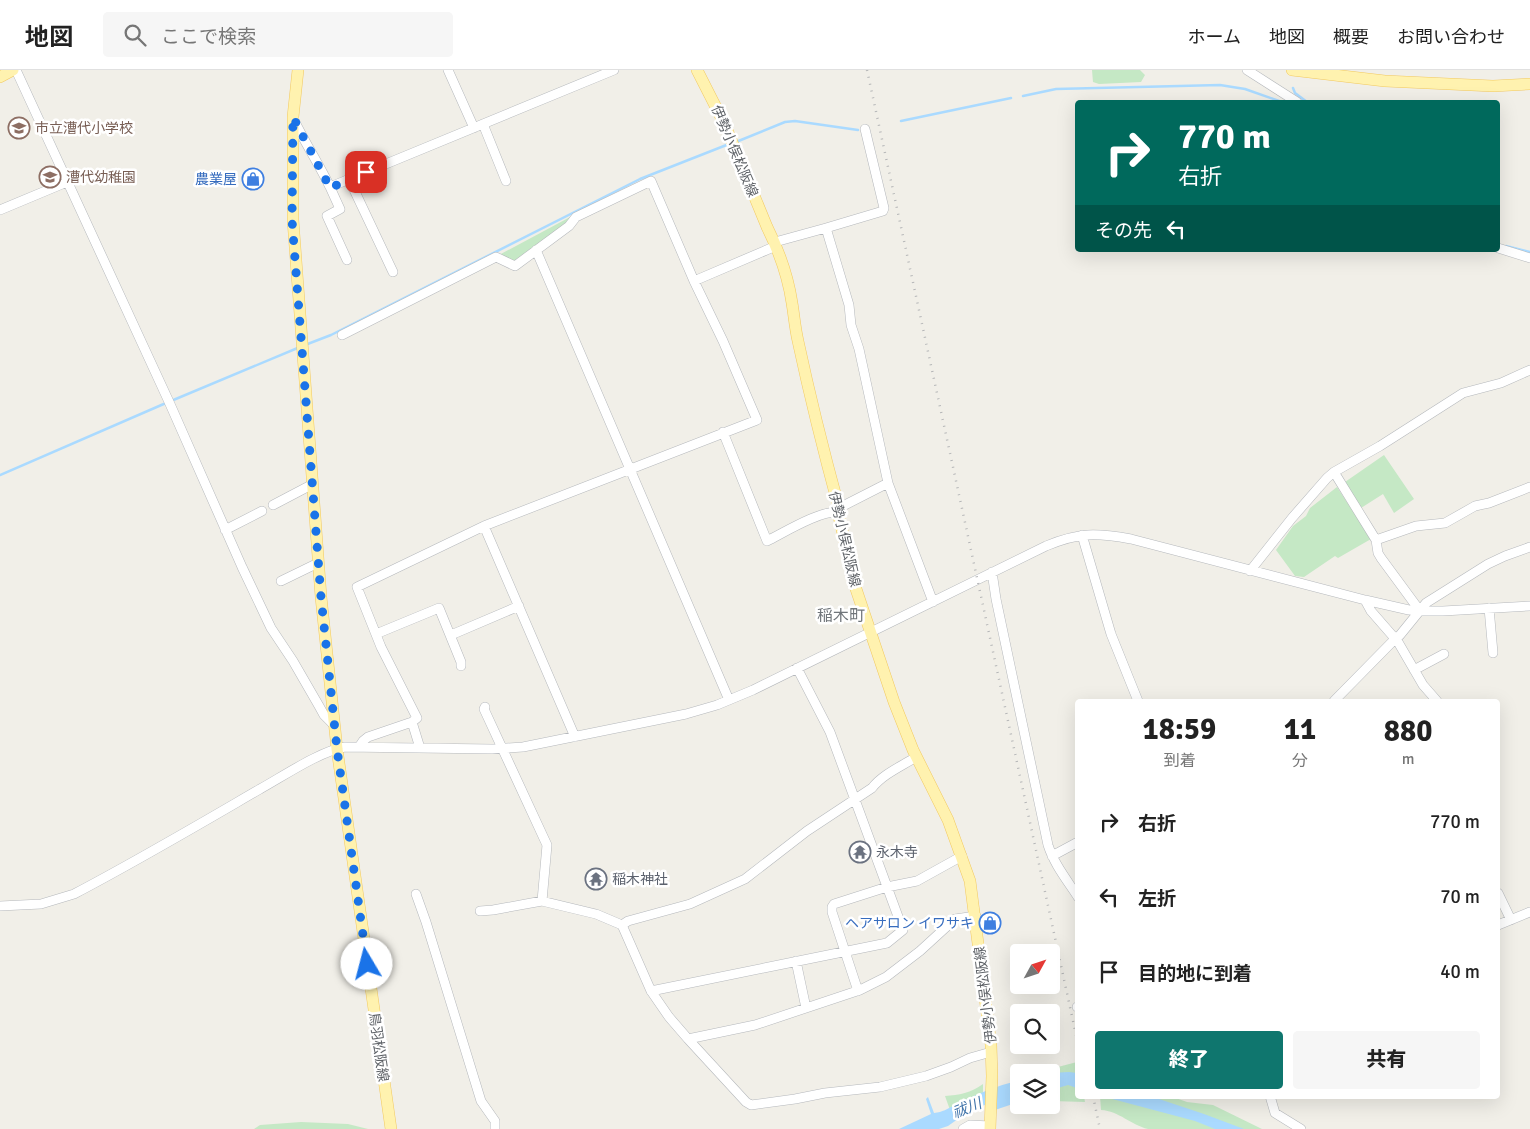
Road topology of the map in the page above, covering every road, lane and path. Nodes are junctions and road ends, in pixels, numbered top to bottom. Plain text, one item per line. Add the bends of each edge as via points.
1 (14, 70) edge
2 (298, 70) edge
3 (448, 70) edge
4 (614, 70) edge
5 (697, 70) edge
6 (1247, 70) edge
7 (1292, 70) edge
8 (0, 77) edge
9 (1530, 84) edge
10 (1294, 100) edge
11 (293, 117) junction
12 (483, 124) junction
13 (474, 128) junction
14 (865, 129) dead end
15 (349, 179) junction
16 (506, 181) dead end
17 (67, 182) junction
18 (330, 187) junction
19 (0, 210) edge
20 (826, 228) junction
21 (776, 244) junction
22 (1500, 249) edge
23 (536, 250) junction
24 (1530, 258) edge
25 (347, 260) dead end
26 (393, 272) dead end
27 (694, 281) junction
28 (342, 335) dead end
29 (1530, 370) edge
30 (724, 432) junction
31 (629, 469) junction
32 (1334, 472) junction
33 (888, 483) junction
34 (313, 484) junction
35 (1530, 487) edge
36 (273, 505) dead end
37 (839, 510) junction
38 (262, 511) dead end
39 (484, 526) junction
40 (225, 530) junction
41 (1082, 535) junction
42 (1376, 540) junction
43 (1530, 547) edge
44 (318, 563) junction
45 (1250, 570) junction
46 (992, 572) junction
47 (281, 580) dead end
48 (1364, 600) junction
49 (933, 602) junction
50 (519, 606) junction
51 (1530, 606) edge
52 (1489, 608) junction
53 (1420, 612) junction
54 (870, 632) junction
55 (376, 634) junction
56 (451, 635) junction
57 (1395, 639) junction
58 (1493, 653) dead end
59 (1444, 654) dead end
60 (461, 666) dead end
61 (797, 668) junction
62 (1414, 670) junction
63 (1137, 699) edge
64 (1336, 699) edge
65 (1435, 699) edge
66 (729, 700) junction
67 (485, 707) dead end
68 (412, 722) junction
69 (334, 725) junction
70 (575, 737) junction
71 (359, 747) junction
72 (420, 748) junction
73 (337, 749) junction
74 (502, 749) junction
75 (916, 757) junction
76 (855, 799) junction
77 (1075, 844) edge
78 (962, 856) junction
79 (1052, 856) junction
80 (887, 887) junction
81 (1075, 892) edge
82 (416, 894) dead end
83 (1500, 897) edge
84 (542, 901) junction
85 (0, 906) edge
86 (480, 911) dead end
87 (1530, 912) edge
88 (976, 916) junction
89 (1511, 920) junction
90 (1500, 924) edge
91 (622, 925) junction
92 (845, 951) junction
93 (796, 961) junction
94 (651, 991) junction
95 (858, 991) junction
96 (806, 1008) junction
97 (688, 1039) junction
98 (991, 1052) junction
99 (1271, 1099) edge
100 (990, 1126) edge
101 (391, 1129) edge
102 (495, 1129) edge
103 (964, 1129) edge
104 (1301, 1129) edge

1 - 8 main road
1 - 17 street
2 - 11 main road, 鳥羽松阪線
3 - 13 street
4 - 12 street
5 - 21 main road, 伊勢小俣松阪線 via 725,125
6 - 10 street
7 - 9 main road via 1385,81 1493,86
11 - 18 street
11 - 34 main road, 鳥羽松阪線 via 292,220
12 - 13 street
12 - 16 street
13 - 15 street
14 - 20 street via 884,208
15 - 18 street
15 - 26 street
17 - 19 street
17 - 40 street
18 - 25 street via 340,209 327,216
20 - 21 street
20 - 33 street via 849,305
21 - 27 street
21 - 37 main road, 伊勢小俣松阪線
22 - 24 street
23 - 27 street via 576,217 651,181
23 - 28 street via 515,266 496,256
23 - 31 street
27 - 30 street via 757,420
29 - 32 street via 1501,383 1463,393
30 - 31 street
30 - 37 street via 767,541 818,516
31 - 39 street
31 - 66 street
32 - 42 street
32 - 45 street
33 - 37 street
33 - 49 street
34 - 36 street
34 - 44 main road, 鳥羽松阪線
35 - 42 street via 1475,506 1445,523 1416,526
37 - 54 main road, 伊勢小俣松阪線 via 850,566
38 - 40 street
39 - 50 street
39 - 55 street via 357,587
40 - 69 street via 271,628
41 - 45 street via 1101,534 1131,539
41 - 46 street via 1061,540
41 - 63 street via 1111,634
42 - 53 street via 1381,558
43 - 53 street via 1467,576 1426,603
44 - 47 street
44 - 69 main road, 鳥羽松阪線
45 - 48 street
46 - 49 street
46 - 79 street
48 - 53 street
48 - 57 street
49 - 54 street
50 - 56 street
50 - 70 street
51 - 52 street
52 - 53 street
52 - 58 street
53 - 57 street
54 - 61 street
54 - 75 main road, 伊勢小俣松阪線
55 - 56 street via 439,608
55 - 68 street via 417,718
56 - 60 street
57 - 62 street
57 - 64 street
59 - 62 street
61 - 66 street
61 - 76 street via 830,732
62 - 65 street
66 - 70 street via 686,714
67 - 74 street
68 - 71 street via 368,736
68 - 72 street
69 - 73 main road, 鳥羽松阪線
70 - 74 street
71 - 72 street
71 - 73 street
72 - 74 street
73 - 85 street via 74,894 41,904
73 - 101 main road, 鳥羽松阪線
74 - 84 street via 547,845
75 - 76 street
75 - 78 main road, 伊勢小俣松阪線 via 944,809
76 - 80 street
76 - 91 street via 737,883 690,904
77 - 79 street
78 - 80 street via 917,881
78 - 88 main road, 伊勢小俣松阪線
79 - 81 street
80 - 92 street via 832,907
80 - 92 street via 903,930 887,943
82 - 102 street via 481,1101 495,1121
83 - 89 street
84 - 86 street
84 - 91 street via 596,914
87 - 89 street
88 - 95 street via 955,919 886,977
88 - 98 main road, 伊勢小俣松阪線
89 - 90 street
91 - 94 street
92 - 93 street
92 - 95 street
93 - 94 street
93 - 96 street
94 - 97 street
95 - 96 street
96 - 97 street via 755,1025
97 - 98 street via 752,1105 888,1085 951,1068
98 - 100 main road, 伊勢小俣松阪線
99 - 104 street via 1275,1114
100 - 103 street via 970,1125

